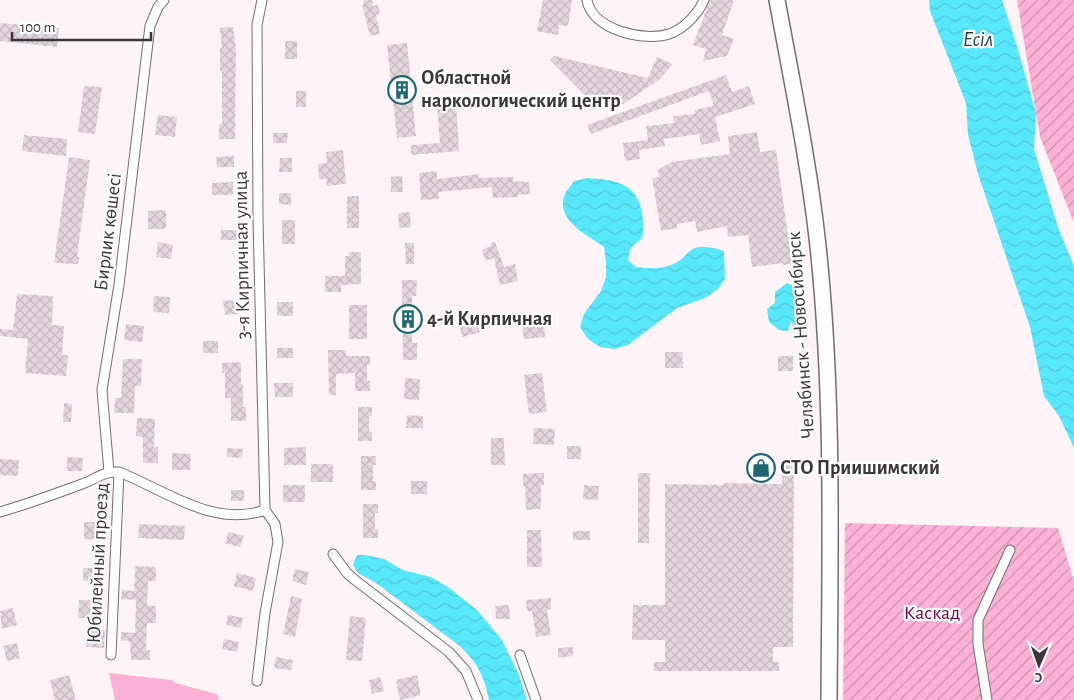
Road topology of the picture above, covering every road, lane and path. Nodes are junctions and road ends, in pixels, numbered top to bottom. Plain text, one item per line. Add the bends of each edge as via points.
1 (164, 0) edge
2 (262, 0) edge
3 (587, 0) edge
4 (704, 0) edge
5 (777, 0) edge
6 (109, 472) junction
7 (119, 472) junction
8 (265, 510) junction
9 (0, 512) edge
10 (1010, 550) dead end
11 (334, 554) dead end
12 (111, 655) dead end
13 (520, 655) dead end
14 (257, 681) dead end
15 (478, 700) edge
16 (536, 700) edge
17 (829, 700) edge
18 (986, 700) edge

1 - 6 street, Бирлик көшесі via 150,26 119,285 102,390
2 - 8 street, 3-я Кирпичная улица via 257,25 258,219
3 - 4 street via 588,6 605,25 628,33 655,36 669,34 684,26
5 - 17 highway, Челябинск - Новосибирск via 804,142 818,246 829,457
6 - 7 street
6 - 9 street
7 - 8 street via 196,507 219,513 243,516
7 - 12 street, Юбилейный проезд
8 - 14 street, 3-я Кирпичная улица via 275,524 278,542
10 - 18 street via 978,620
11 - 15 street via 355,580 448,652 466,672
13 - 16 street

